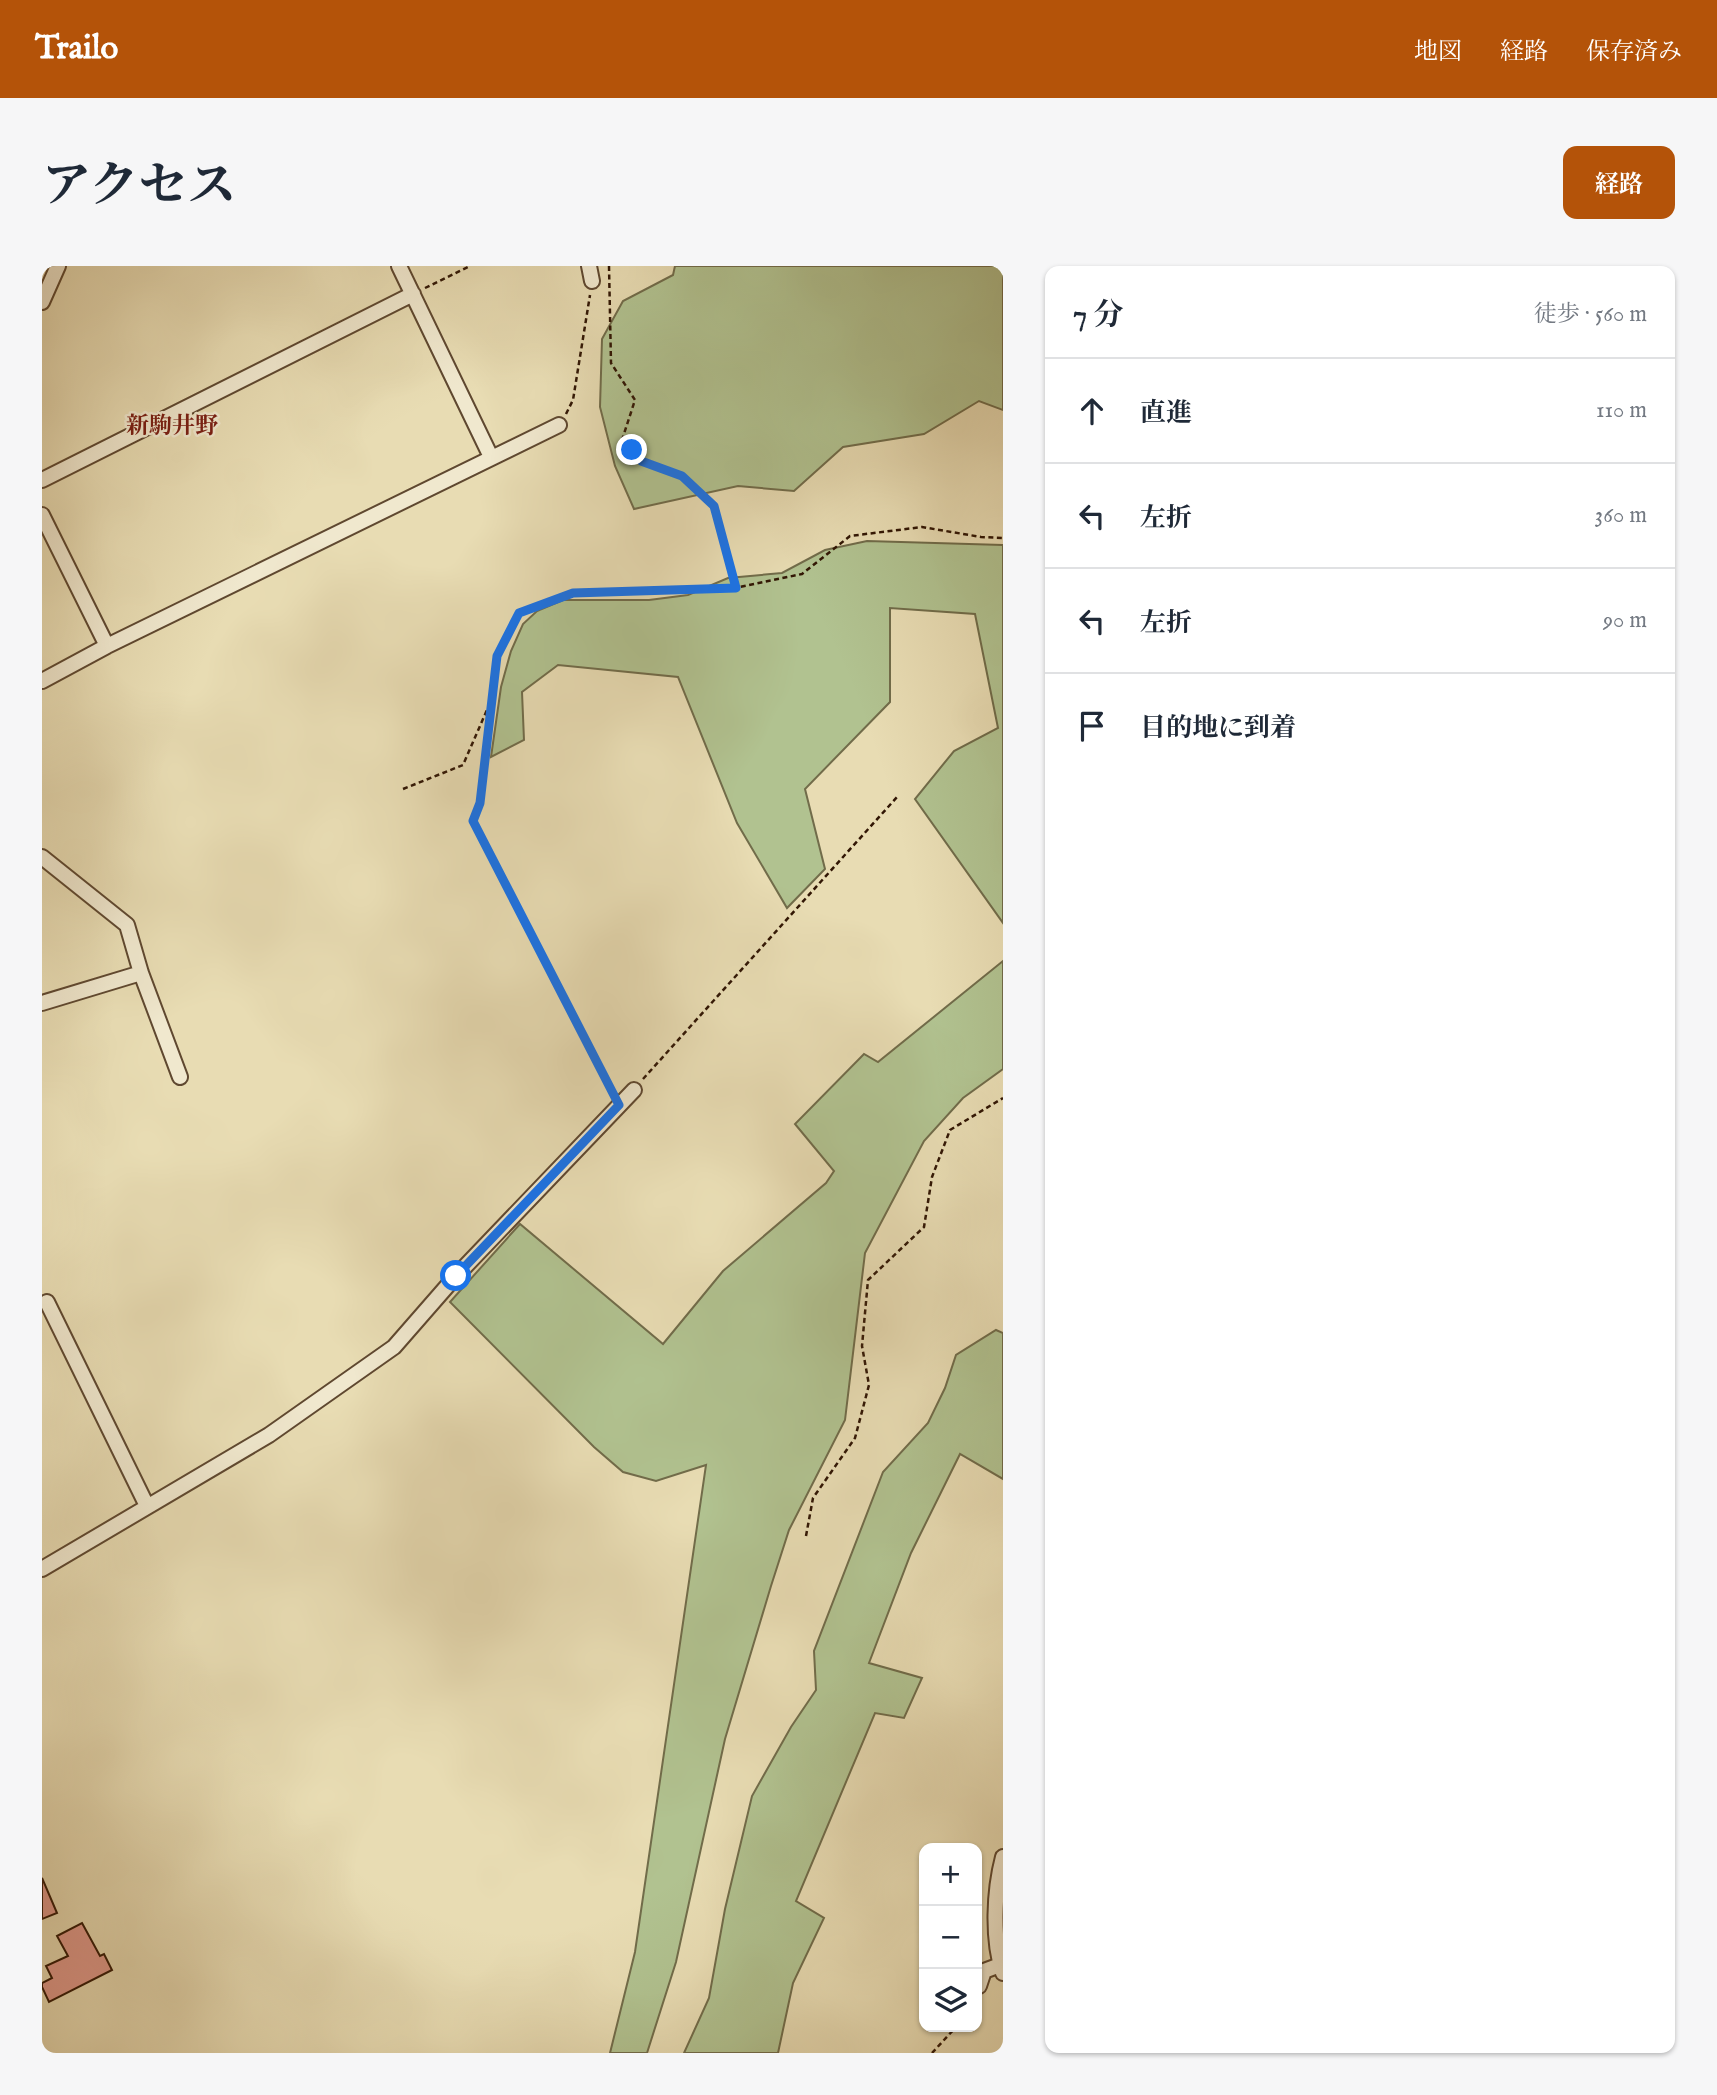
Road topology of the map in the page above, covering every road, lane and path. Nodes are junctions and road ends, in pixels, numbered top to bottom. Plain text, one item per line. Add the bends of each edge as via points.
1 (58, 266) edge
2 (65, 266) edge
3 (400, 266) edge
4 (470, 266) edge
5 (609, 266) edge
6 (591, 273) edge
7 (47, 282) edge
8 (413, 294) junction
9 (42, 302) edge
10 (559, 425) joint
11 (491, 457) junction
12 (42, 480) edge
13 (42, 515) edge
14 (1003, 538) edge
15 (736, 588) junction
16 (107, 646) junction
17 (42, 681) edge
18 (494, 693) junction
19 (403, 789) dead end
20 (898, 796) dead end
21 (42, 857) edge
22 (141, 973) junction
23 (42, 1003) edge
24 (180, 1077) dead end
25 (634, 1090) joint
26 (1003, 1098) edge
27 (619, 1105) junction
28 (47, 1302) dead end
29 (146, 1506) junction
30 (806, 1536) dead end
31 (42, 1569) edge
32 (1003, 1857) edge
33 (1002, 1969) edge
34 (982, 1977) edge
35 (951, 2032) edge
36 (932, 2053) edge

1 - 2 street
1 - 7 street
3 - 8 street
4 - 8 path
5 - 15 path via 611,363 635,400 622,440 641,461 682,476 714,506
6 - 10 path via 573,400
7 - 9 street
8 - 11 street
8 - 12 street
10 - 11 street
11 - 16 street
13 - 16 street
14 - 15 path via 922,527 850,536 802,574
15 - 18 path via 573,593 519,613 497,656
16 - 17 street
18 - 19 path via 463,765
18 - 27 path via 480,803 473,821
20 - 25 path
21 - 22 street via 127,925
22 - 23 street
22 - 24 street
25 - 27 street
26 - 30 path via 950,1130 932,1177 924,1227 868,1280 862,1346 869,1385 855,1438 813,1498
27 - 29 street via 394,1347 269,1435
28 - 29 street
29 - 31 street
32 - 33 street via 997,1914
33 - 34 street via 988,1968
35 - 36 path

